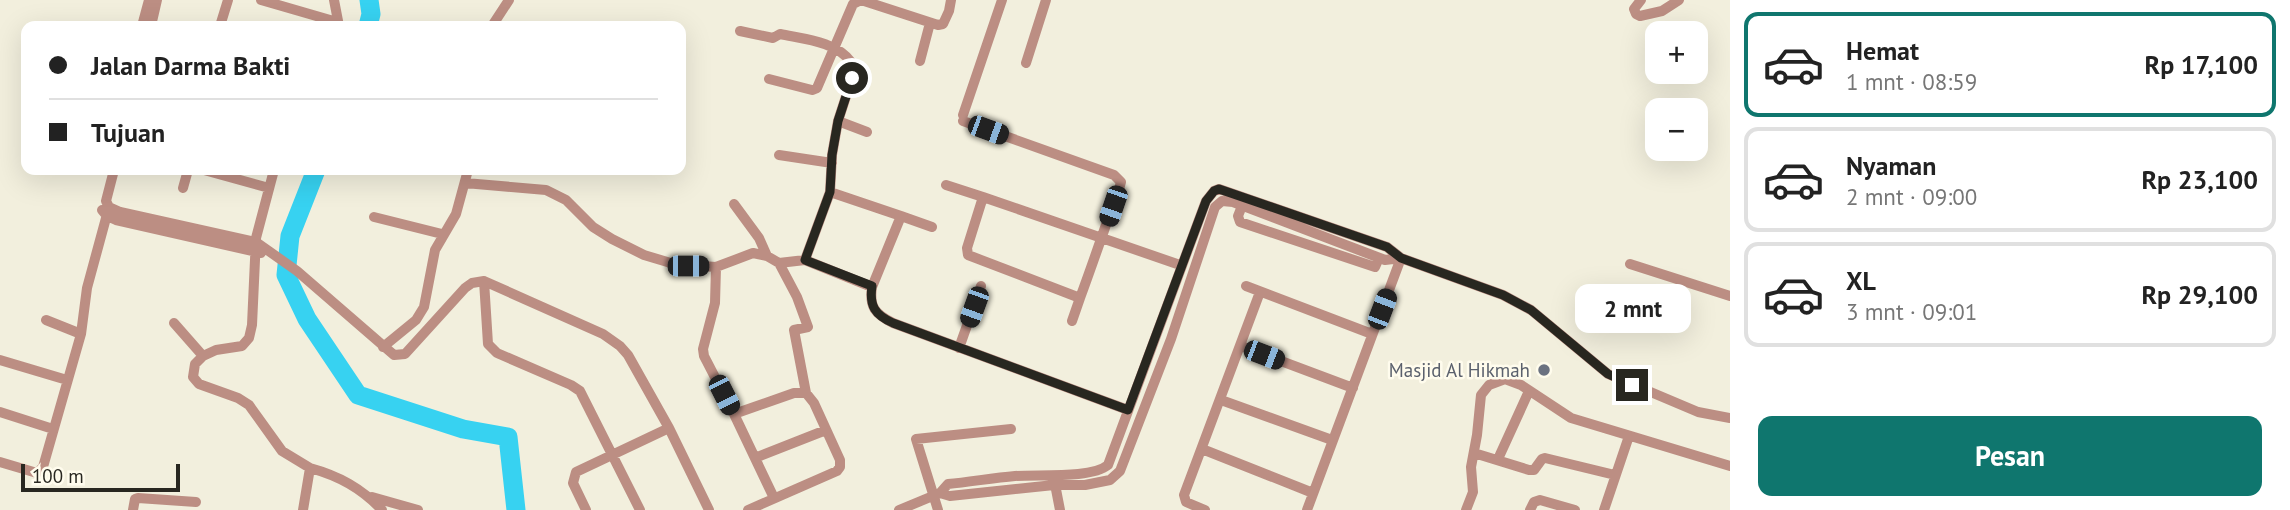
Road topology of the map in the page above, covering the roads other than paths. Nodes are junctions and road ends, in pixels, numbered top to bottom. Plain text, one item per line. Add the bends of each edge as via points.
1 (149, 0) edge
2 (157, 0) edge
3 (228, 0) edge
4 (261, 0) edge
5 (334, 0) edge
6 (509, 0) edge
7 (951, 0) edge
8 (1002, 0) edge
9 (1046, 0) edge
10 (1641, 0) edge
11 (1679, 0) edge
12 (143, 21) edge
13 (152, 21) edge
14 (222, 21) edge
15 (328, 21) edge
16 (338, 21) edge
17 (495, 21) edge
18 (930, 23) junction
19 (740, 31) dead end
20 (835, 48) junction
21 (920, 61) dead end
22 (1026, 63) dead end
23 (769, 79) dead end
24 (838, 121) junction
25 (867, 132) dead end
26 (779, 155) dead end
27 (832, 163) junction
28 (106, 175) edge
29 (113, 175) edge
30 (187, 175) edge
31 (222, 175) edge
32 (273, 175) edge
33 (467, 175) edge
34 (466, 183) junction
35 (946, 185) dead end
36 (183, 188) dead end
37 (269, 188) junction
38 (830, 192) junction
39 (984, 197) junction
40 (734, 204) dead end
41 (108, 211) junction
42 (901, 216) junction
43 (374, 217) dead end
44 (932, 228) dead end
45 (442, 234) junction
46 (1101, 238) junction
47 (256, 248) junction
48 (766, 256) junction
49 (1401, 258) junction
50 (805, 260) junction
51 (779, 262) junction
52 (1630, 264) dead end
53 (1180, 265) junction
54 (716, 267) junction
55 (484, 281) junction
56 (1246, 285) dead end
57 (872, 286) junction
58 (981, 286) dead end
59 (1260, 292) junction
60 (1730, 296) edge
61 (1080, 298) junction
62 (46, 320) dead end
63 (1072, 321) dead end
64 (174, 323) dead end
65 (81, 334) junction
66 (1155, 334) junction
67 (1372, 334) junction
68 (1171, 339) junction
69 (1241, 346) junction
70 (383, 347) junction
71 (959, 348) junction
72 (202, 356) junction
73 (0, 359) edge
74 (67, 380) junction
75 (1353, 388) junction
76 (1529, 391) junction
77 (806, 393) junction
78 (1221, 400) junction
79 (1128, 410) junction
80 (0, 412) edge
81 (733, 414) junction
82 (1730, 418) edge
83 (668, 428) junction
84 (53, 429) junction
85 (826, 429) junction
86 (1011, 429) dead end
87 (1629, 436) junction
88 (1332, 440) junction
89 (1202, 449) junction
90 (612, 453) junction
91 (1474, 453) junction
92 (755, 458) junction
93 (1498, 459) junction
94 (0, 462) edge
95 (1730, 466) edge
96 (310, 468) junction
97 (1615, 475) junction
98 (1054, 480) junction
99 (1313, 493) junction
100 (937, 494) junction
101 (369, 496) junction
102 (775, 498) junction
103 (196, 502) dead end
104 (133, 510) edge
105 (303, 510) edge
106 (382, 510) edge
107 (418, 510) edge
108 (586, 510) edge
109 (640, 510) edge
110 (709, 510) edge
111 (748, 510) edge
112 (899, 510) edge
113 (938, 510) edge
114 (1060, 510) edge
115 (1205, 510) edge
116 (1307, 510) edge
117 (1466, 510) edge
118 (1530, 510) edge
119 (1575, 510) edge
120 (1604, 510) edge

1 - 12 street
2 - 13 street
3 - 14 street
4 - 15 street
5 - 16 street
6 - 17 street
7 - 18 street via 943,24
8 - 46 street via 963,118 1118,178 1120,188
9 - 22 street
10 - 11 street via 1634,9 1640,16
18 - 20 street via 861,0 853,4
18 - 21 street
19 - 20 street via 774,38 780,34
20 - 23 street via 817,88
20 - 24 street via 851,62 852,78
24 - 25 street
24 - 27 street
26 - 27 street
27 - 38 street
28 - 41 street via 99,200 102,210
29 - 41 street
30 - 36 street
31 - 37 street
32 - 37 street
33 - 34 street
34 - 45 street via 456,214
34 - 54 street via 546,190 629,248 674,264
35 - 39 street
37 - 47 street
38 - 42 street
38 - 50 street
39 - 46 street
39 - 61 street via 968,255
40 - 48 street
41 - 47 street
41 - 65 street via 87,288
42 - 44 street
42 - 57 street
43 - 45 street
45 - 70 street via 424,307 416,320
46 - 53 street
46 - 61 street
47 - 70 street via 296,271
47 - 72 street via 249,338 242,346
48 - 51 street
48 - 54 street via 753,253
49 - 53 street via 1387,247 1219,189 1206,201
49 - 67 street
49 - 68 street via 1379,258 1376,267 1240,222 1242,206 1226,201 1215,207
49 - 82 street via 1503,295 1531,310 1608,374 1698,412
50 - 51 street
50 - 57 street
51 - 77 street via 808,327 794,330
52 - 60 street
53 - 66 street
54 - 81 street via 715,303 703,349
55 - 70 street via 465,288 405,354 394,355
55 - 83 street via 621,346
55 - 90 street via 488,344 497,353 576,387
56 - 59 street
57 - 71 street via 873,309 885,319
58 - 71 street
59 - 67 street
59 - 69 street
61 - 63 street
62 - 65 street
64 - 72 street
65 - 74 street
66 - 68 street
66 - 79 street
67 - 75 street
68 - 98 street via 1120,471 1100,483
69 - 75 street
69 - 78 street
71 - 79 street
72 - 96 street via 193,368 195,381 249,405 282,451
73 - 74 street
74 - 84 street
75 - 88 street
76 - 87 street via 1571,418
76 - 91 street via 1512,380 1489,385 1481,395
76 - 93 street
77 - 81 street
77 - 85 street
78 - 88 street
78 - 89 street
79 - 98 street via 1108,466
80 - 84 street
81 - 92 street
83 - 90 street
83 - 110 street
84 - 94 street via 40,472
85 - 92 street
85 - 102 street via 840,460 839,469
86 - 100 street via 916,439
87 - 95 street
87 - 97 street
88 - 99 street
89 - 99 street
89 - 115 street via 1184,498
90 - 108 street via 573,475
90 - 109 street
91 - 93 street
91 - 117 street via 1473,492
92 - 102 street
93 - 97 street via 1534,470 1545,458
96 - 101 street via 350,482
96 - 105 street
97 - 120 street
98 - 100 street via 950,496
98 - 114 street
99 - 116 street
100 - 112 street
100 - 113 street
101 - 106 street
101 - 107 street
102 - 111 street
103 - 104 street via 138,498
118 - 119 street via 1540,500

